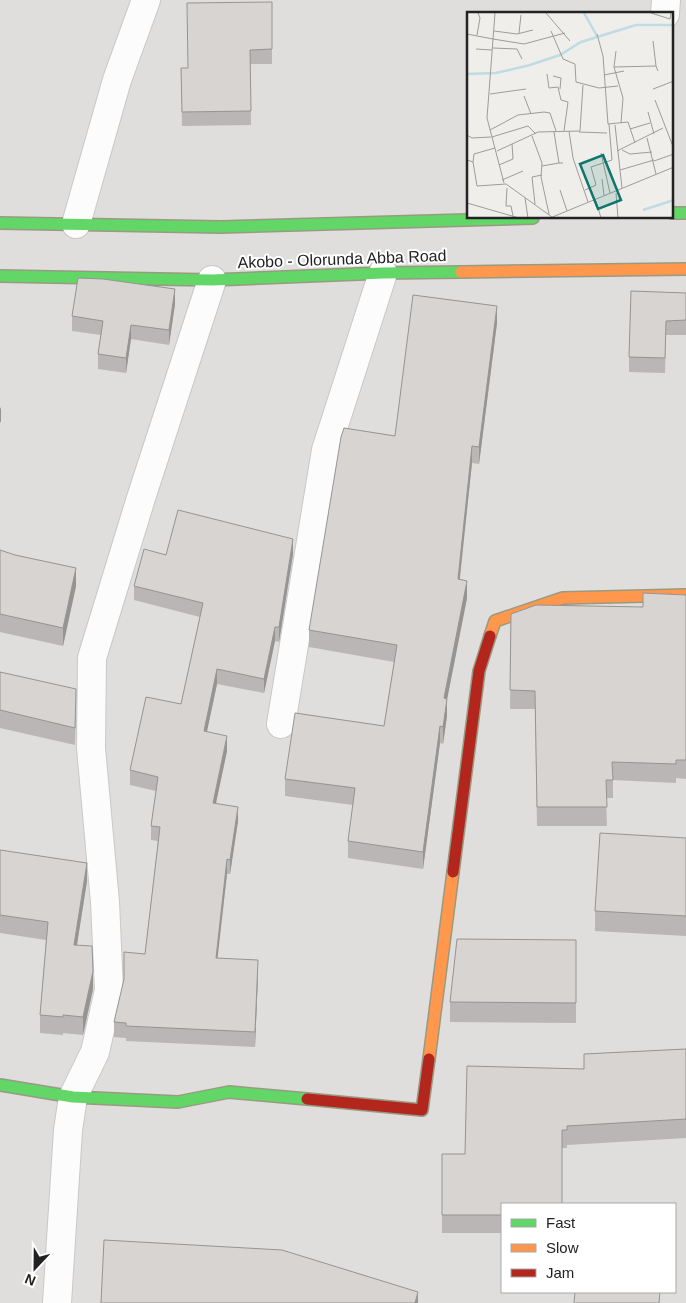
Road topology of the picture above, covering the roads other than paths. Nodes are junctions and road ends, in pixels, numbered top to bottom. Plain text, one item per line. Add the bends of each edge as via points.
1 (146, 0) edge
2 (499, 219) edge
3 (0, 223) edge
4 (76, 224) junction
5 (686, 269) edge
6 (383, 273) junction
7 (0, 276) edge
8 (212, 280) junction
9 (686, 595) edge
10 (281, 724) dead end
11 (0, 1085) edge
12 (73, 1097) junction
13 (57, 1303) edge

1 - 4 street via 117,80
2 - 4 main road via 220,227
3 - 4 main road
5 - 6 main road, Akobo - Olorunda Abba Road
6 - 8 main road, Akobo - Olorunda Abba Road
6 - 10 street via 326,450
7 - 8 main road, Akobo - Olorunda Abba Road
8 - 12 street via 92,658 91,748 105,902 109,990 95,1052
9 - 12 main road via 563,598 495,621 479,671 422,1110 229,1092 178,1102
11 - 12 main road
12 - 13 street

